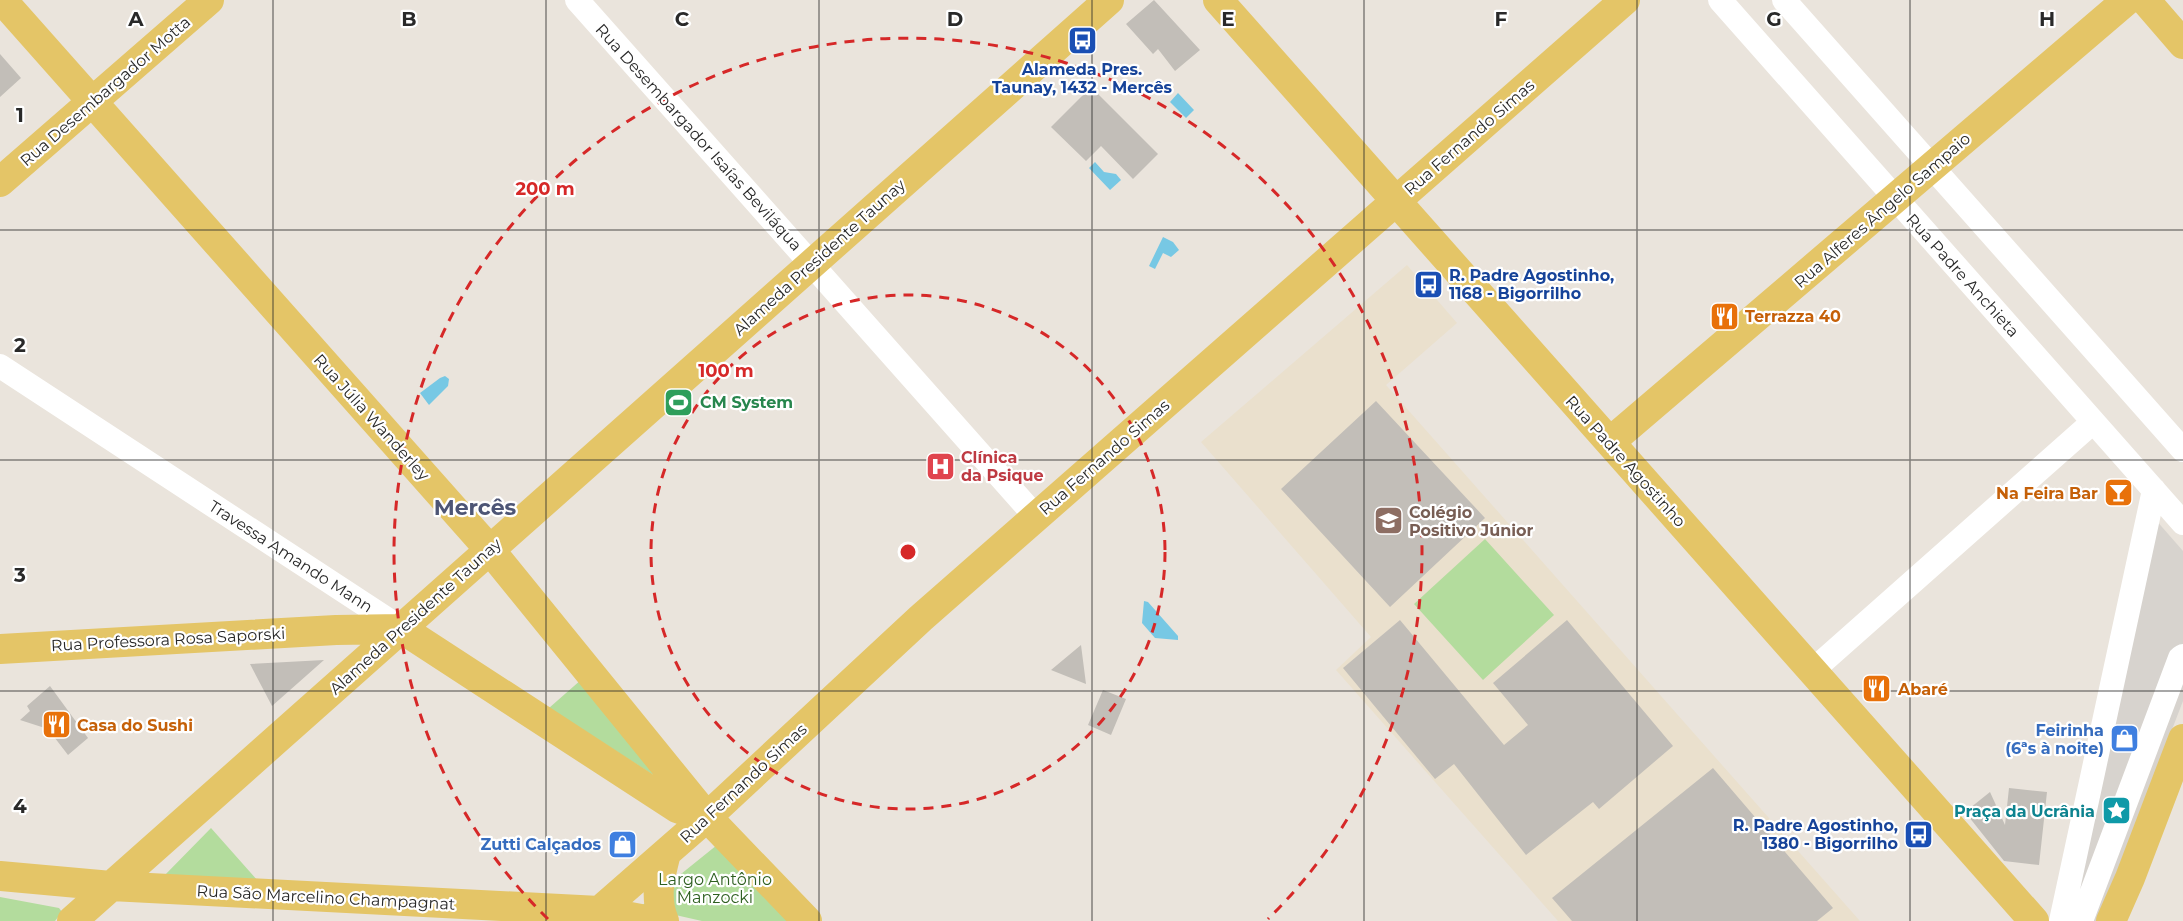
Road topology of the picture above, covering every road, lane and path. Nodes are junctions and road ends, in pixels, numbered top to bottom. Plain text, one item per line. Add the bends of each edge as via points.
1 (2, 0) edge
2 (209, 0) edge
3 (577, 0) edge
4 (1109, 0) edge
5 (1218, 0) edge
6 (1625, 0) edge
7 (1720, 0) edge
8 (1784, 0) edge
9 (2127, 0) edge
10 (2145, 0) edge
11 (2183, 44) edge
12 (92, 102) junction
13 (1932, 167) junction
14 (0, 182) edge
15 (1895, 198) junction
16 (1396, 201) junction
17 (812, 264) junction
18 (0, 366) edge
19 (2093, 422) junction
20 (2180, 439) edge
21 (1610, 442) junction
22 (2154, 490) junction
23 (1036, 517) junction
24 (2183, 523) edge
25 (490, 550) junction
26 (340, 588) junction
27 (402, 629) junction
28 (336, 630) junction
29 (0, 649) edge
30 (2183, 656) edge
31 (1812, 671) junction
32 (2183, 739) edge
33 (707, 817) junction
34 (666, 853) junction
35 (0, 876) edge
36 (111, 886) junction
37 (536, 914) edge
38 (594, 916) edge
39 (72, 921) edge
40 (651, 921) edge
41 (664, 921) edge
42 (807, 921) edge
43 (2034, 921) edge
44 (2061, 921) edge
45 (2081, 921) edge
46 (2111, 921) edge

1 - 12 main road, Rua Júlia Wanderley
2 - 12 main road, Rua Desembargador Motta
3 - 17 street, Rua Desembargador Isaías Beviláqua
4 - 17 main road, Alameda Presidente Taunay
5 - 16 main road, Rua Padre Agostinho
6 - 16 main road, Rua Fernando Simas
7 - 15 street, Rua Padre Anchieta
8 - 13 street
9 - 13 main road, Rua Alferes Ângelo Sampaio
10 - 11 main road
12 - 14 main road, Rua Desembargador Motta
12 - 25 main road, Rua Júlia Wanderley
13 - 15 main road, Rua Alferes Ângelo Sampaio
13 - 20 street
15 - 19 street, Rua Padre Anchieta
15 - 21 main road, Rua Alferes Ângelo Sampaio
16 - 21 main road, Rua Padre Agostinho
16 - 23 main road, Rua Fernando Simas
17 - 23 street, Rua Desembargador Isaías Beviláqua
17 - 25 main road, Alameda Presidente Taunay
18 - 26 street, Travessa Amando Mann
19 - 22 street, Rua Padre Anchieta
19 - 31 street
21 - 31 main road, Rua Padre Agostinho
22 - 24 street, Rua Padre Anchieta
22 - 44 street
23 - 33 main road, Rua Fernando Simas
25 - 27 main road, Alameda Presidente Taunay
25 - 33 main road, Rua Júlia Wanderley
26 - 27 street, Travessa Amando Mann
26 - 28 street via 341,615
27 - 28 main road, Rua Professora Rosa Saporski
27 - 33 main road, Travessa Amando Mann via 677,808
27 - 36 main road, Alameda Presidente Taunay
28 - 29 main road, Rua Professora Rosa Saporski
30 - 45 street
31 - 43 main road, Rua Padre Agostinho
32 - 46 main road
33 - 34 main road, Rua Fernando Simas
33 - 42 main road, Rua Júlia Wanderley
34 - 38 main road, Rua Fernando Simas
34 - 41 main road via 658,889
35 - 36 main road, Rua São Marcelino Champagnat
36 - 37 main road, Rua São Marcelino Champagnat
36 - 39 main road, Alameda Presidente Taunay
37 - 38 main road, Rua São Marcelino Champagnat
38 - 40 main road, Rua São Marcelino Champagnat

